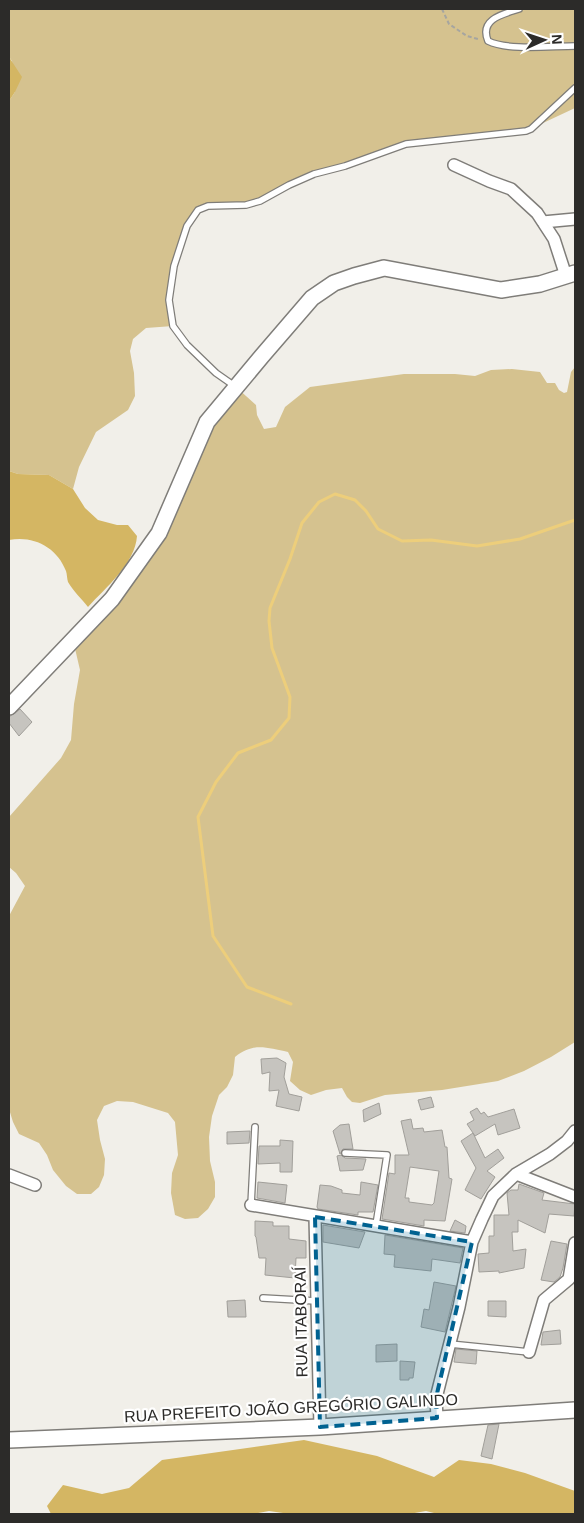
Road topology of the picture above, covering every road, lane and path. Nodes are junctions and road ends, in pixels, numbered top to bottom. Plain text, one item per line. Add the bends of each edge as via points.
1 (442, 9) edge
2 (519, 9) edge
3 (488, 41) junction
4 (575, 46) edge
5 (575, 88) edge
6 (454, 165) dead end
7 (575, 218) edge
8 (543, 222) junction
9 (571, 274) edge
10 (236, 387) junction
11 (9, 707) edge
12 (255, 1127) dead end
13 (575, 1131) edge
14 (346, 1153) dead end
15 (9, 1174) edge
16 (516, 1174) junction
17 (35, 1185) dead end
18 (575, 1197) edge
19 (251, 1205) joint
20 (315, 1217) junction
21 (376, 1225) junction
22 (472, 1242) junction
23 (575, 1243) edge
24 (572, 1280) edge
25 (263, 1298) dead end
26 (316, 1301) junction
27 (450, 1344) junction
28 (529, 1352) joint
29 (575, 1410) edge
30 (437, 1418) junction
31 (320, 1427) junction
32 (9, 1440) edge

1 - 3 path via 449,24 467,36
2 - 3 lane via 495,18 487,26 485,34
3 - 4 lane via 507,46
5 - 10 lane via 526,131 406,144 314,174 246,206 208,206 198,210 187,226 174,266 169,300 173,326 187,345
6 - 8 street via 511,188
7 - 8 street
8 - 9 street
9 - 10 main road via 540,284 501,290 384,268 354,276 334,283 312,298
10 - 11 main road via 208,422 159,533 112,599
12 - 19 lane
13 - 16 street via 550,1154
14 - 21 lane via 388,1155
15 - 17 street
16 - 18 street
16 - 22 street via 493,1196
19 - 20 street
20 - 21 street
20 - 26 street, RUA ITABORAÍ
21 - 22 street
22 - 27 street
23 - 24 street
24 - 28 street via 544,1300
25 - 26 lane
26 - 31 street, RUA ITABORAÍ
27 - 28 lane
27 - 30 street via 436,1398
29 - 30 main road, RUA PREFEITO JOÃO GREGÓRIO GALINDO
30 - 31 main road, RUA PREFEITO JOÃO GREGÓRIO GALINDO
31 - 32 main road, RUA PREFEITO JOÃO GREGÓRIO GALINDO

